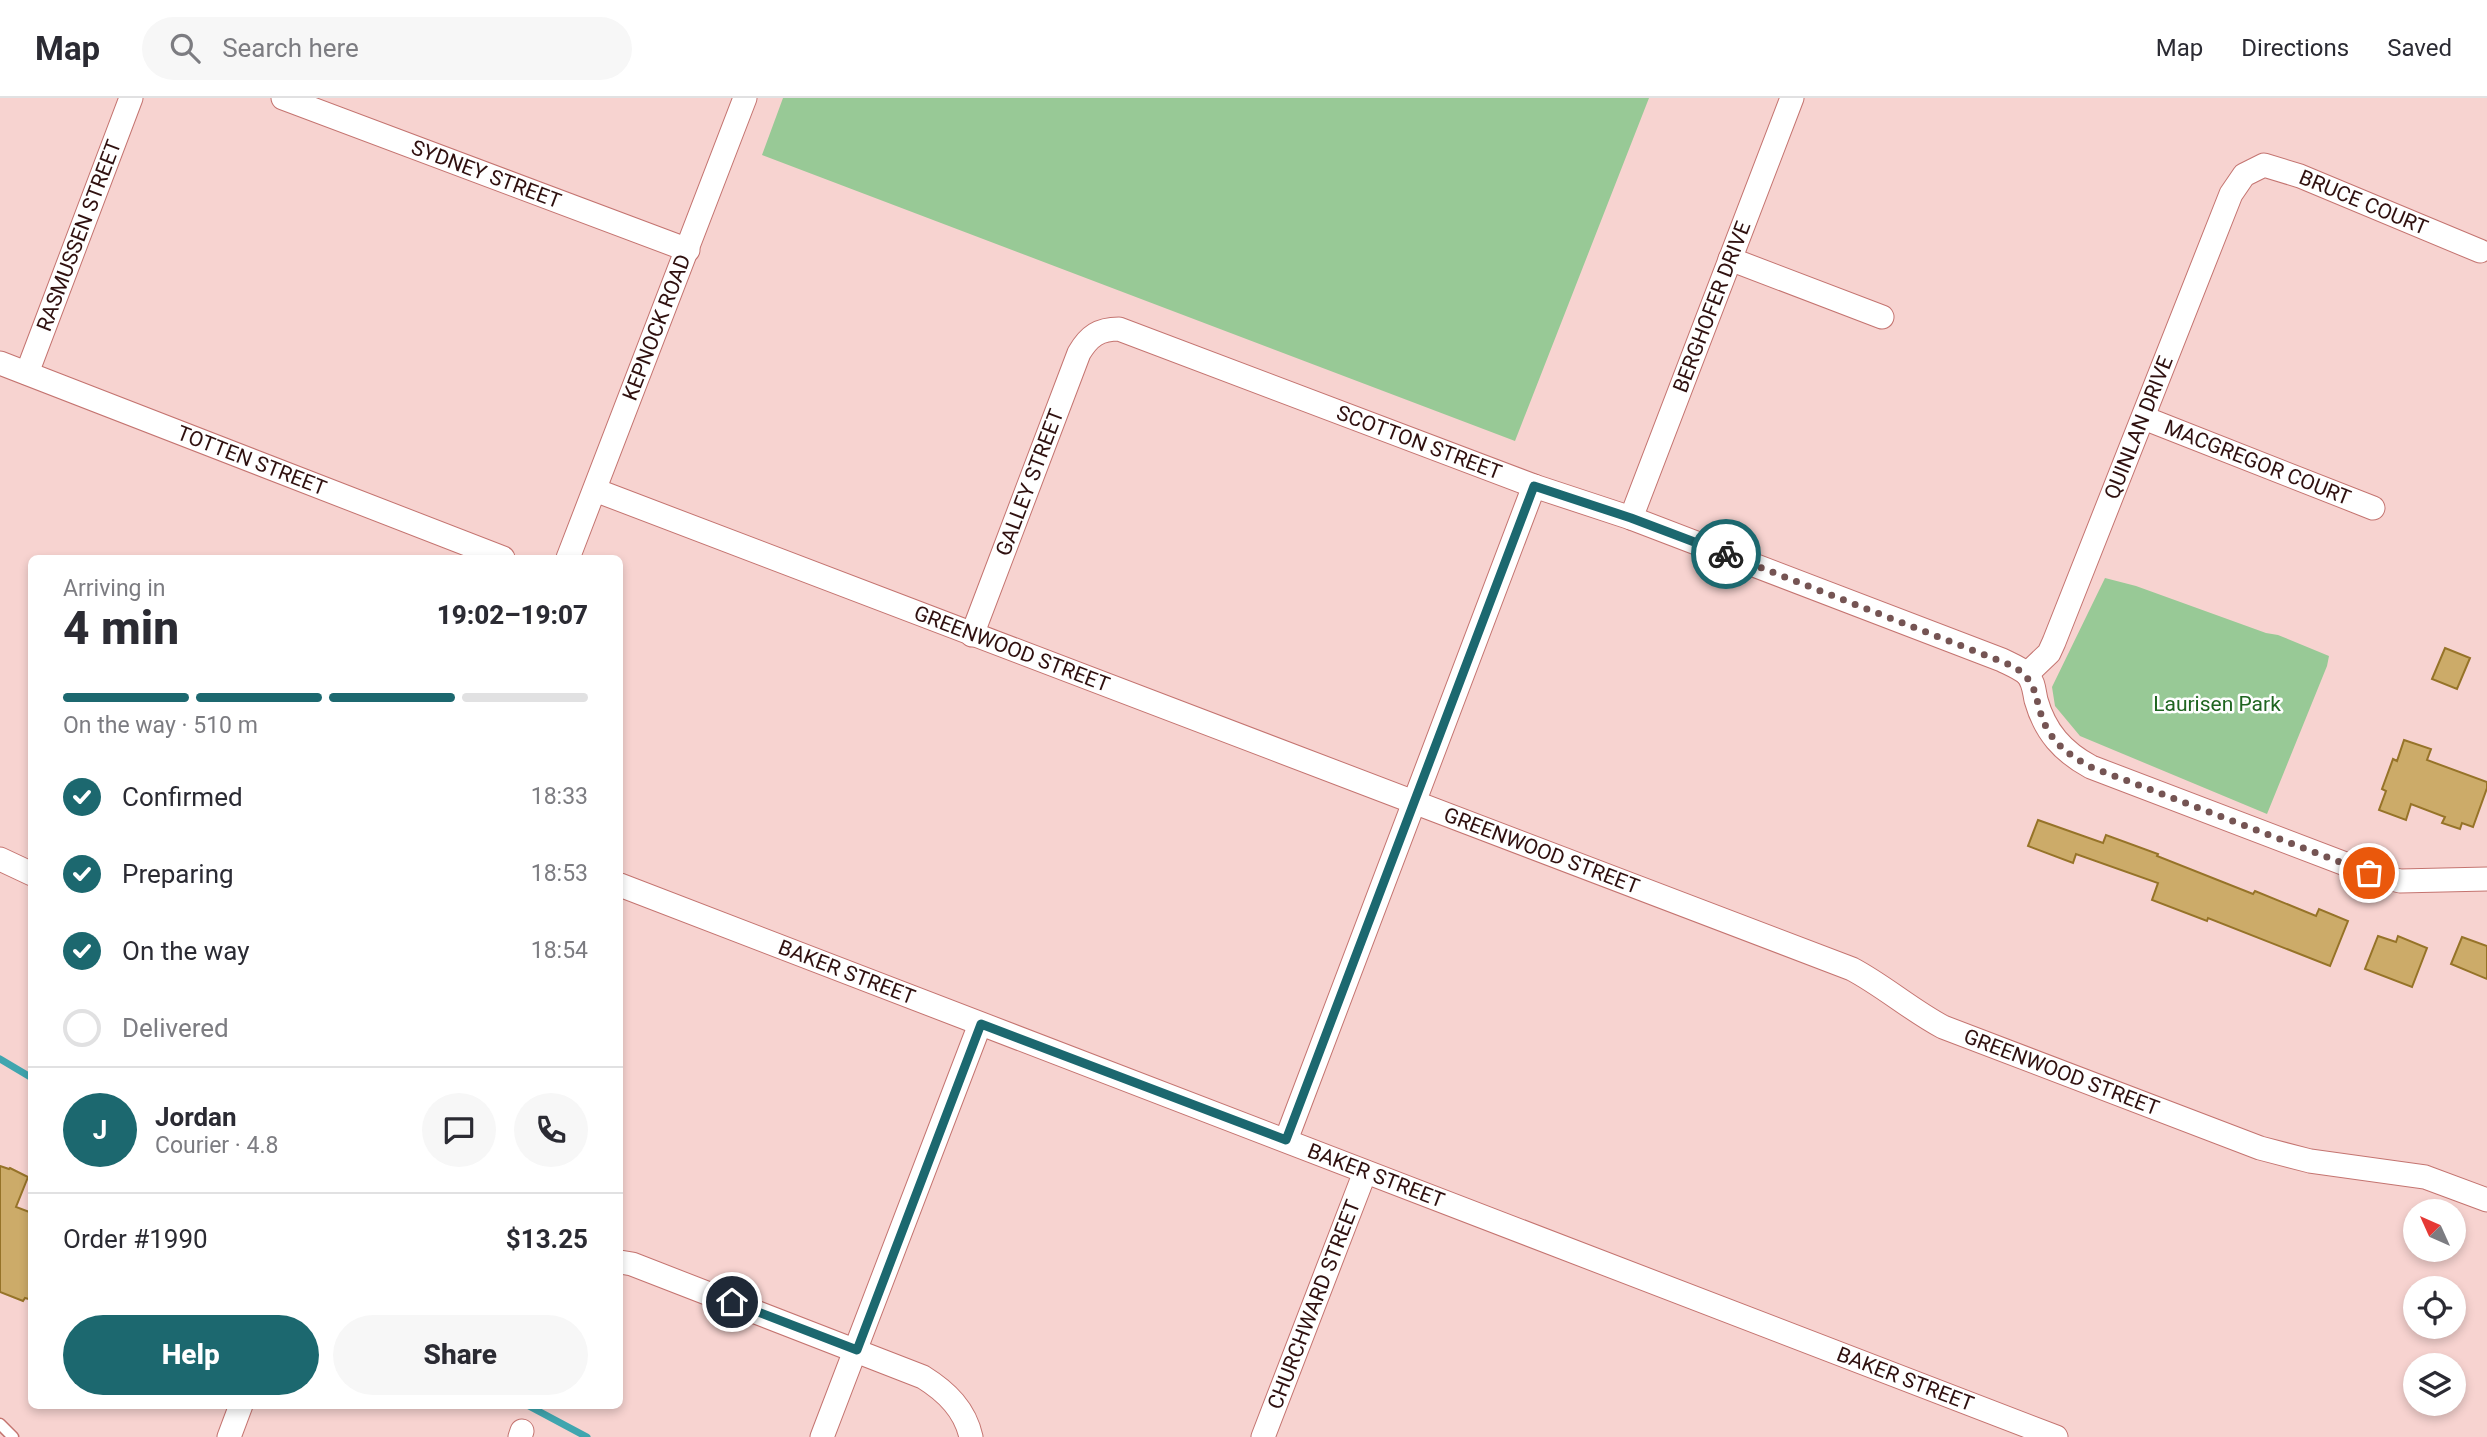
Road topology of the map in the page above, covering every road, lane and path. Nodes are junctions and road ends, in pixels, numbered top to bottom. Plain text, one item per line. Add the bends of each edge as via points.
1 (131, 98) edge
2 (283, 98) edge
3 (745, 98) edge
4 (1792, 98) edge
5 (2244, 175) joint
6 (688, 250) junction
7 (2480, 251) dead end
8 (1730, 259) junction
9 (1882, 317) dead end
10 (1094, 334) joint
11 (0, 363) edge
12 (27, 373) junction
13 (2144, 418) junction
14 (1534, 486) junction
15 (595, 490) junction
16 (2373, 508) dead end
17 (1631, 518) junction
18 (495, 555) edge
19 (569, 555) edge
20 (972, 635) junction
21 (2026, 674) junction
22 (1415, 802) junction
23 (0, 859) edge
24 (28, 872) edge
25 (2487, 879) edge
26 (623, 886) edge
27 (981, 1024) junction
28 (1286, 1140) junction
29 (1365, 1172) junction
30 (2487, 1200) edge
31 (623, 1262) edge
32 (857, 1350) junction
33 (240, 1409) edge
34 (0, 1424) edge
35 (13, 1437) edge
36 (229, 1437) edge
37 (822, 1437) edge
38 (971, 1437) edge
39 (1263, 1437) edge
40 (2056, 1437) edge

1 - 12 street, RASMUSSEN STREET
2 - 6 street, SYDNEY STREET
3 - 6 street, KEPNOCK ROAD
4 - 8 street, BERGHOFER DRIVE
5 - 7 street, BRUCE COURT via 2264,165 2300,176
5 - 13 street, QUINLAN DRIVE via 2231,194
6 - 15 street, KEPNOCK ROAD
8 - 9 street
8 - 17 street, BERGHOFER DRIVE
10 - 14 street, SCOTTON STREET via 1107,329 1132,332
10 - 20 street, GALLEY STREET via 1079,353
11 - 12 street, TOTTEN STREET
12 - 18 street, TOTTEN STREET
13 - 16 street, MACGREGOR COURT
13 - 21 street, QUINLAN DRIVE via 2049,653
14 - 17 street, SCOTTON STREET
14 - 22 street
15 - 19 street, KEPNOCK ROAD
15 - 20 street, GREENWOOD STREET
17 - 21 street, SCOTTON STREET via 2003,660
20 - 22 street, GREENWOOD STREET
21 - 25 street via 2059,746 2091,767 2369,873 2400,881
22 - 28 street
22 - 30 street, GREENWOOD STREET via 1852,969 1943,1027 2260,1148 2310,1161 2425,1177
23 - 24 street
26 - 27 street, BAKER STREET
27 - 28 street, BAKER STREET
27 - 32 street
28 - 29 street, BAKER STREET
29 - 39 street, CHURCHWARD STREET
29 - 40 street, BAKER STREET
31 - 32 street
32 - 37 street
32 - 38 street via 958,1390
33 - 36 street
34 - 35 lane

